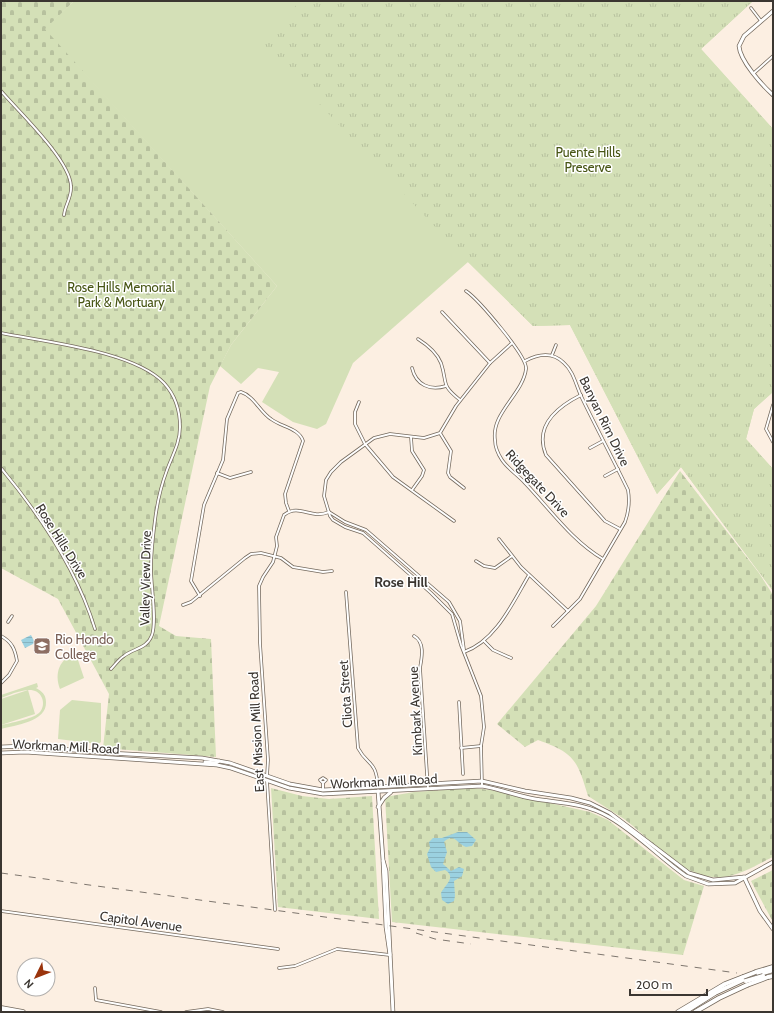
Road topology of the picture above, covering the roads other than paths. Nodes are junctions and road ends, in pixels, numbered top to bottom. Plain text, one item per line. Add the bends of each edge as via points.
1 (750, 8) dead end
2 (773, 11) edge
3 (761, 21) junction
4 (773, 56) edge
5 (754, 73) junction
6 (1, 91) edge
7 (773, 95) edge
8 (64, 215) dead end
9 (466, 291) dead end
10 (442, 312) dead end
11 (1, 333) edge
12 (418, 338) dead end
13 (512, 343) junction
14 (556, 345) dead end
15 (552, 355) junction
16 (525, 361) junction
17 (490, 363) junction
18 (412, 368) dead end
19 (446, 386) junction
20 (580, 395) junction
21 (460, 400) junction
22 (359, 402) dead end
23 (773, 405) edge
24 (440, 433) junction
25 (411, 437) junction
26 (603, 441) junction
27 (773, 442) edge
28 (365, 444) junction
29 (590, 448) dead end
30 (1, 468) edge
31 (618, 470) junction
32 (251, 472) dead end
33 (217, 473) junction
34 (605, 476) dead end
35 (464, 488) dead end
36 (412, 490) junction
37 (289, 511) junction
38 (329, 512) junction
39 (454, 522) dead end
40 (620, 529) junction
41 (499, 538) dead end
42 (275, 556) junction
43 (512, 556) junction
44 (603, 559) junction
45 (476, 560) dead end
46 (332, 571) dead end
47 (529, 575) junction
48 (346, 592) dead end
49 (200, 596) junction
50 (184, 605) dead end
51 (568, 611) junction
52 (12, 616) dead end
53 (8, 622) dead end
54 (553, 626) dead end
55 (96, 629) dead end
56 (1, 636) edge
57 (414, 636) dead end
58 (484, 641) junction
59 (464, 652) junction
60 (511, 658) dead end
61 (111, 669) dead end
62 (1, 683) edge
63 (459, 702) dead end
64 (481, 746) junction
65 (1, 747) edge
66 (461, 748) junction
67 (1, 753) edge
68 (219, 761) junction
69 (196, 762) junction
70 (463, 774) dead end
71 (267, 775) junction
72 (267, 780) junction
73 (482, 780) junction
74 (428, 783) junction
75 (323, 784) dead end
76 (482, 786) junction
77 (378, 788) junction
78 (428, 789) junction
79 (392, 791) junction
80 (323, 792) junction
81 (378, 792) junction
82 (378, 807) junction
83 (773, 862) edge
84 (744, 877) junction
85 (275, 910) dead end
86 (1, 911) edge
87 (773, 928) edge
88 (278, 949) dead end
89 (390, 955) junction
90 (773, 967) edge
91 (280, 968) dead end
92 (773, 972) edge
93 (757, 973) junction
94 (771, 977) edge
95 (745, 980) junction
96 (95, 988) dead end
97 (1, 1009) edge
98 (7, 1012) edge
99 (24, 1012) edge
100 (161, 1012) edge
101 (186, 1012) edge
102 (223, 1012) edge
103 (393, 1012) edge
104 (678, 1012) edge
105 (685, 1012) edge
106 (689, 1012) edge
107 (695, 1012) edge

1 - 3 street
2 - 3 main road
3 - 5 main road via 744,36 739,46 741,55
4 - 5 street
5 - 7 main road
6 - 8 street via 64,163 71,185 71,195
9 - 13 street
10 - 17 street
11 - 61 street, Valley View Drive via 113,355 137,364 154,373 164,383 177,404 180,434 161,488 154,533 151,569 153,631 147,644 124,656
12 - 19 street via 438,358
13 - 16 street
13 - 17 street
14 - 15 street
15 - 16 street via 535,356
15 - 20 street, Banyan Rim Drive via 564,362 570,370
16 - 44 street, Ridgegate Drive via 527,368 524,377 498,420 494,440 499,456 581,544
17 - 21 street
18 - 19 street via 416,379 427,387 438,389
19 - 21 street
20 - 26 street, Banyan Rim Drive
20 - 40 street via 560,407 546,423 542,437 544,449 546,455 605,521
21 - 24 street
22 - 28 street via 355,412 355,424
23 - 27 street via 766,429
24 - 25 street via 432,437
24 - 35 street via 451,451 448,472 450,477
25 - 28 street via 382,436
25 - 36 street via 412,451 424,470
26 - 29 street
26 - 31 street, Banyan Rim Drive
28 - 36 street via 386,470
28 - 38 street via 341,462 326,480 324,496
30 - 55 street, Rose Hills Drive via 28,503 61,554 81,589
31 - 34 street
31 - 40 street, Banyan Rim Drive via 629,498 628,513
32 - 33 street via 230,478
33 - 37 street via 223,460 227,419 238,394 242,392 250,396 271,419 298,432 302,437 303,441 285,494
33 - 49 street via 204,504 192,569 191,582
36 - 39 street
37 - 38 street via 319,516
37 - 42 street via 281,521 276,537
38 - 59 street via 339,524 363,533 447,608 454,620
38 - 59 street via 366,530 449,602 460,621
40 - 44 street, Banyan Rim Drive
41 - 43 street
42 - 46 street via 293,567
42 - 49 street via 251,554
42 - 71 street, East Mission Mill Road via 259,586 258,604
43 - 45 street via 495,568 484,566
43 - 47 street
44 - 51 street, Banyan Rim Drive via 580,599
47 - 51 street
47 - 58 street via 513,606
48 - 77 street, Cliota Street via 358,748 377,772
49 - 50 street
51 - 54 street, Banyan Rim Drive
52 - 53 street
56 - 62 street via 13,646 17,661
57 - 74 street, Kimbark Avenue via 420,641 422,649 420,668
58 - 59 street via 474,649
58 - 60 street via 493,650
59 - 64 street via 481,696 484,727
63 - 66 street
64 - 66 street
64 - 73 street
65 - 68 main road, Workman Mill Road via 24,746
66 - 70 street
67 - 69 main road, Workman Mill Road via 25,752
68 - 69 main road
68 - 71 main road, Workman Mill Road
69 - 72 main road, Workman Mill Road via 231,768
71 - 72 street, East Mission Mill Road
71 - 80 main road, Workman Mill Road
72 - 80 main road, Workman Mill Road via 289,788
72 - 85 street, East Mission Mill Road
73 - 74 main road, Workman Mill Road
73 - 76 street
73 - 84 main road, Workman Mill Road via 526,792 590,803 610,813 689,873 713,880
74 - 77 main road, Workman Mill Road
74 - 78 street, Kimbark Avenue
75 - 80 street
76 - 78 main road, Workman Mill Road
76 - 84 main road, Workman Mill Road via 595,810 620,824 686,876 697,881 726,884 739,882
77 - 80 main road, Workman Mill Road
77 - 81 main road
78 - 79 main road, Workman Mill Road
79 - 81 main road, Workman Mill Road
79 - 82 main road
80 - 81 main road, Workman Mill Road
81 - 82 main road
82 - 89 main road via 387,879
83 - 84 main road, Workman Mill Road
84 - 87 main road via 760,911
86 - 88 street, Capitol Avenue
89 - 91 street via 337,949 300,964
89 - 103 main road
90 - 93 highway
92 - 93 highway
92 - 95 highway, bridge
93 - 95 highway, bridge
94 - 95 highway, bridge
95 - 104 highway via 725,984
95 - 105 highway via 714,993
95 - 106 highway
95 - 107 highway
96 - 100 street via 96,1000
97 - 98 highway
97 - 99 highway
101 - 102 street via 208,1009

